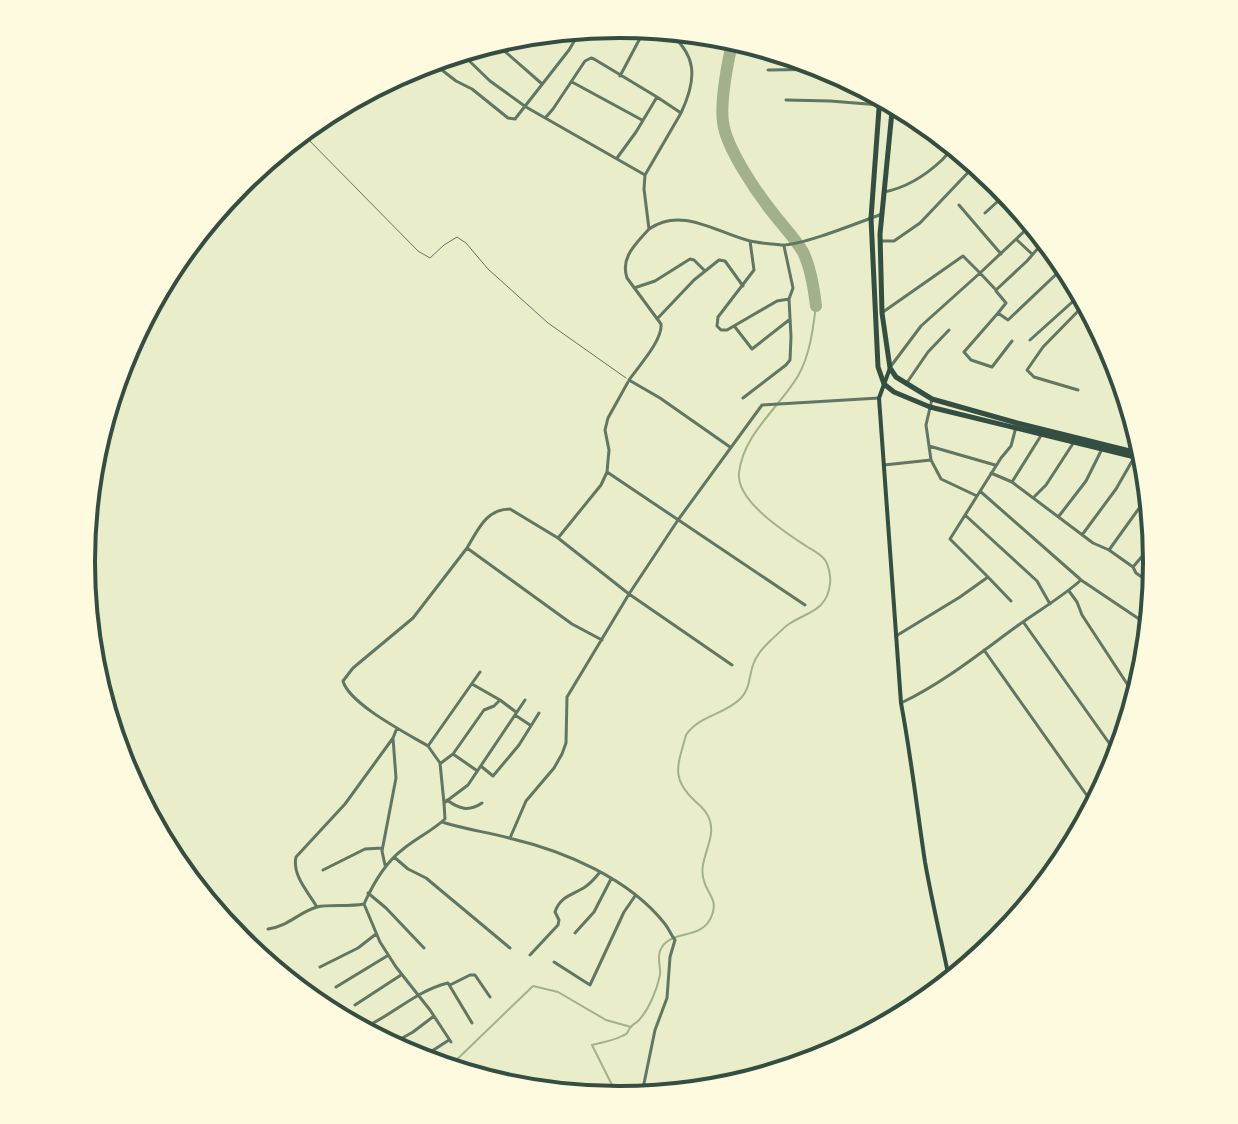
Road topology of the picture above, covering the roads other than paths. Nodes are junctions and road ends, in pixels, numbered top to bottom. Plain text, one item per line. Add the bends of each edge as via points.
1 (640, 39) edge
2 (575, 40) edge
3 (677, 41) edge
4 (505, 51) edge
5 (469, 60) edge
6 (441, 70) edge
7 (768, 70) dead end
8 (797, 70) edge
9 (620, 76) junction
10 (571, 81) junction
11 (543, 84) junction
12 (657, 97) junction
13 (786, 100) dead end
14 (875, 105) edge
15 (526, 107) junction
16 (880, 107) edge
17 (681, 113) junction
18 (892, 115) edge
19 (546, 117) junction
20 (642, 120) junction
21 (309, 140) edge
22 (947, 153) edge
23 (617, 158) junction
24 (968, 172) edge
25 (645, 179) junction
26 (884, 192) junction
27 (999, 201) edge
28 (959, 205) dead end
29 (985, 213) dead end
30 (882, 214) junction
31 (871, 218) junction
32 (649, 229) junction
33 (1025, 231) edge
34 (1017, 240) junction
35 (750, 241) junction
36 (880, 241) junction
37 (784, 245) junction
38 (1038, 248) joint
39 (1041, 252) edge
40 (1001, 254) junction
41 (1032, 254) junction
42 (705, 271) junction
43 (980, 273) junction
44 (1057, 274) edge
45 (743, 286) junction
46 (634, 288) junction
47 (996, 290) junction
48 (789, 299) junction
49 (1073, 300) edge
50 (1079, 311) edge
51 (882, 313) junction
52 (998, 313) junction
53 (657, 319) junction
54 (789, 320) junction
55 (735, 327) junction
56 (949, 330) dead end
57 (1030, 340) dead end
58 (1012, 341) dead end
59 (890, 368) junction
60 (629, 380) junction
61 (884, 384) junction
62 (906, 384) junction
63 (1078, 390) dead end
64 (743, 398) dead end
65 (879, 398) junction
66 (932, 399) junction
67 (930, 407) junction
68 (1016, 425) junction
69 (1044, 432) junction
70 (1075, 439) junction
71 (929, 446) junction
72 (1103, 446) junction
73 (730, 447) junction
74 (1131, 453) edge
75 (1133, 459) edge
76 (931, 460) junction
77 (884, 465) junction
78 (996, 465) junction
79 (607, 472) junction
80 (991, 473) junction
81 (1012, 482) junction
82 (981, 492) junction
83 (977, 496) junction
84 (1034, 497) junction
85 (1140, 507) edge
86 (964, 514) junction
87 (1059, 516) junction
88 (678, 520) junction
89 (1082, 535) junction
90 (558, 538) junction
91 (467, 548) junction
92 (1109, 550) junction
93 (1143, 555) edge
94 (1133, 567) junction
95 (988, 577) junction
96 (1143, 578) edge
97 (1081, 580) junction
98 (1069, 591) junction
99 (629, 594) junction
100 (1011, 601) dead end
101 (1050, 604) junction
102 (805, 605) dead end
103 (1140, 620) edge
104 (1023, 621) junction
105 (896, 636) junction
106 (602, 640) junction
107 (984, 650) junction
108 (732, 665) dead end
109 (480, 672) dead end
110 (472, 684) junction
111 (1128, 685) edge
112 (500, 700) junction
113 (525, 700) dead end
114 (901, 703) junction
115 (539, 713) dead end
116 (516, 714) junction
117 (530, 725) junction
118 (397, 728) junction
119 (393, 738) junction
120 (1110, 744) edge
121 (428, 746) junction
122 (453, 754) junction
123 (440, 763) junction
124 (481, 766) junction
125 (477, 771) junction
126 (1088, 797) edge
127 (446, 802) junction
128 (482, 803) dead end
129 (442, 822) junction
130 (510, 838) junction
131 (383, 848) junction
132 (394, 857) junction
133 (385, 866) junction
134 (323, 870) dead end
135 (600, 872) junction
136 (611, 879) junction
137 (368, 893) junction
138 (635, 896) junction
139 (364, 904) junction
140 (317, 907) junction
141 (268, 929) dead end
142 (575, 933) dead end
143 (376, 934) junction
144 (424, 948) dead end
145 (510, 948) dead end
146 (388, 955) junction
147 (530, 955) dead end
148 (554, 962) dead end
149 (320, 967) dead end
150 (947, 970) edge
151 (401, 975) junction
152 (450, 985) junction
153 (336, 987) dead end
154 (417, 995) junction
155 (490, 997) dead end
156 (355, 1005) dead end
157 (434, 1016) junction
158 (472, 1023) dead end
159 (372, 1024) edge
160 (401, 1038) edge
161 (433, 1051) edge
162 (644, 1085) edge

1 - 9 street
2 - 11 street
3 - 17 street via 692,69 691,93
4 - 11 street
5 - 15 street
6 - 15 street via 508,118 515,119
7 - 8 street
9 - 10 street via 591,58
9 - 12 street
10 - 19 street
10 - 20 street
11 - 15 street
12 - 17 street
12 - 20 street
13 - 14 street
15 - 19 street
16 - 31 highway
17 - 25 street
18 - 26 highway
19 - 23 street
20 - 23 street
21 - 60 lane via 418,251 430,258 457,237 548,323
22 - 26 street via 922,175
23 - 25 street
24 - 36 street via 920,223 894,241
25 - 32 street
26 - 30 highway
27 - 29 street
28 - 40 street
30 - 31 street
30 - 36 highway
31 - 37 street
31 - 61 highway via 878,367
32 - 35 street via 695,221
32 - 46 street via 625,259
33 - 34 street
34 - 40 street
34 - 41 street
35 - 37 street
35 - 45 street via 754,270
36 - 51 highway
37 - 48 street via 793,288
38 - 39 street
38 - 41 street
40 - 43 street
41 - 47 street
42 - 45 street via 722,259
42 - 46 street via 690,259
42 - 53 street
43 - 47 street
43 - 51 street via 963,256
43 - 59 street via 921,326
44 - 52 street via 1008,320
45 - 55 street via 717,322 724,331
46 - 53 street
47 - 52 street via 1006,303
48 - 54 street
48 - 55 street
49 - 57 street
50 - 63 street via 1027,370
51 - 59 highway
52 - 58 street via 964,352 992,367
53 - 60 street via 659,338
54 - 55 street via 752,349
54 - 64 street via 790,360
56 - 62 street
59 - 61 main road
59 - 62 highway
60 - 73 street
60 - 79 street via 605,430
61 - 65 main road
61 - 67 highway
62 - 66 highway
65 - 73 street via 762,405
65 - 77 main road
66 - 67 street
66 - 68 highway
67 - 68 highway
67 - 71 street
68 - 69 highway
68 - 78 street via 1011,446
69 - 70 highway
69 - 81 street
70 - 72 highway
70 - 84 street
71 - 76 street
71 - 78 street
72 - 74 highway
72 - 87 street via 1086,481
73 - 88 street
75 - 89 street
76 - 77 street
76 - 83 street via 941,479
77 - 105 main road
78 - 80 street
79 - 88 street
79 - 90 street
80 - 81 street
80 - 82 street
81 - 84 street
82 - 83 street
82 - 97 street
83 - 86 street
84 - 87 street
85 - 92 street
86 - 95 street via 950,539
86 - 101 street via 1037,581
87 - 89 street
88 - 99 street
88 - 102 street
89 - 92 street
90 - 91 street via 510,509 501,509 484,519
90 - 99 street
91 - 106 street
91 - 118 street via 413,618 343,681 344,688
92 - 94 street
93 - 94 street
94 - 96 street
95 - 100 street
95 - 105 street
97 - 98 street
97 - 103 street
98 - 101 street
98 - 111 street
99 - 106 street
99 - 108 street
101 - 104 street
104 - 107 street
104 - 120 street
105 - 114 main road
106 - 130 street via 567,697 562,754 526,801
107 - 114 street
107 - 126 street
109 - 110 street
110 - 112 street
110 - 121 street
112 - 116 street
112 - 122 street via 484,710
113 - 116 street
114 - 150 main road
115 - 117 street
116 - 117 street
116 - 124 street
117 - 124 street via 493,776
118 - 119 street
118 - 121 street
119 - 131 street via 396,778
119 - 140 street via 345,804 296,857 296,870
121 - 123 street
122 - 123 street
122 - 125 street
123 - 127 street
124 - 125 street
125 - 127 street
127 - 128 street via 465,809
127 - 129 street
129 - 130 street
129 - 132 street
130 - 135 street
131 - 133 street
131 - 134 street via 365,849
132 - 133 street
132 - 145 street
133 - 137 street
135 - 136 street
135 - 147 street via 561,900 555,912 558,925
136 - 138 street
136 - 142 street via 594,912
137 - 139 street
137 - 144 street
138 - 148 street via 590,985
138 - 162 street via 673,938 667,998
139 - 140 street
139 - 143 street
140 - 141 street
143 - 146 street
143 - 149 street
146 - 151 street
146 - 153 street
151 - 154 street
151 - 156 street
152 - 154 street
152 - 155 street via 475,975
152 - 158 street
154 - 157 street
154 - 159 street
157 - 160 street
157 - 161 street via 450,1041

